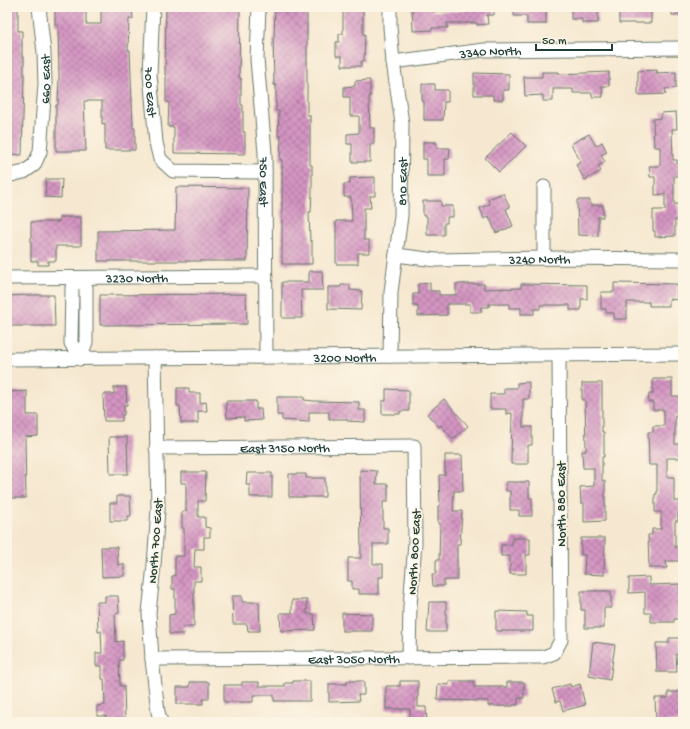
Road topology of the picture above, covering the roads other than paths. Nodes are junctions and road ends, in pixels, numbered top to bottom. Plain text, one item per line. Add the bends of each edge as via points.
1 (39, 7) edge
2 (153, 7) edge
3 (259, 7) edge
4 (390, 7) edge
5 (683, 48) edge
6 (393, 62) junction
7 (265, 172) junction
8 (7, 176) edge
9 (544, 187) dead end
10 (396, 255) junction
11 (544, 258) junction
12 (683, 259) edge
13 (266, 276) junction
14 (7, 278) edge
15 (78, 278) junction
16 (683, 354) edge
17 (559, 355) junction
18 (266, 356) junction
19 (390, 356) junction
20 (155, 358) junction
21 (7, 359) edge
22 (80, 359) junction
23 (414, 446) joint
24 (156, 448) junction
25 (554, 653) joint
26 (409, 658) junction
27 (152, 659) junction
28 (161, 722) edge

1 - 8 street, 660 East via 45,84 40,152 34,165 29,169
2 - 7 street, 700 East via 150,74 156,143 160,159 173,171
3 - 7 street, 750 East via 257,59
4 - 6 street, 810 East
5 - 6 street, 3340 North via 484,50
6 - 10 street, 810 East via 402,123 401,216
7 - 13 street, 750 East
9 - 11 street
10 - 11 street, 3240 North via 436,260
10 - 19 street, 810 East via 391,292
11 - 12 street, 3240 North
13 - 15 street, 3230 North
13 - 18 street, 750 East
14 - 15 street, 3230 North
15 - 22 street via 72,287 72,343
16 - 17 street, 3200 North
17 - 19 street, 3200 North
17 - 25 street, North 880 East via 561,640
18 - 19 street, 3200 North
18 - 20 street, 3200 North
20 - 22 street, 3200 North
20 - 24 street, North 700 East
21 - 22 street, 3200 North
23 - 24 street, East 3150 North
23 - 26 street, North 800 East via 415,544
24 - 27 street, North 700 East via 158,509 149,613
25 - 26 street, East 3050 North via 544,657
26 - 27 street, East 3050 North
27 - 28 street, North 700 East

